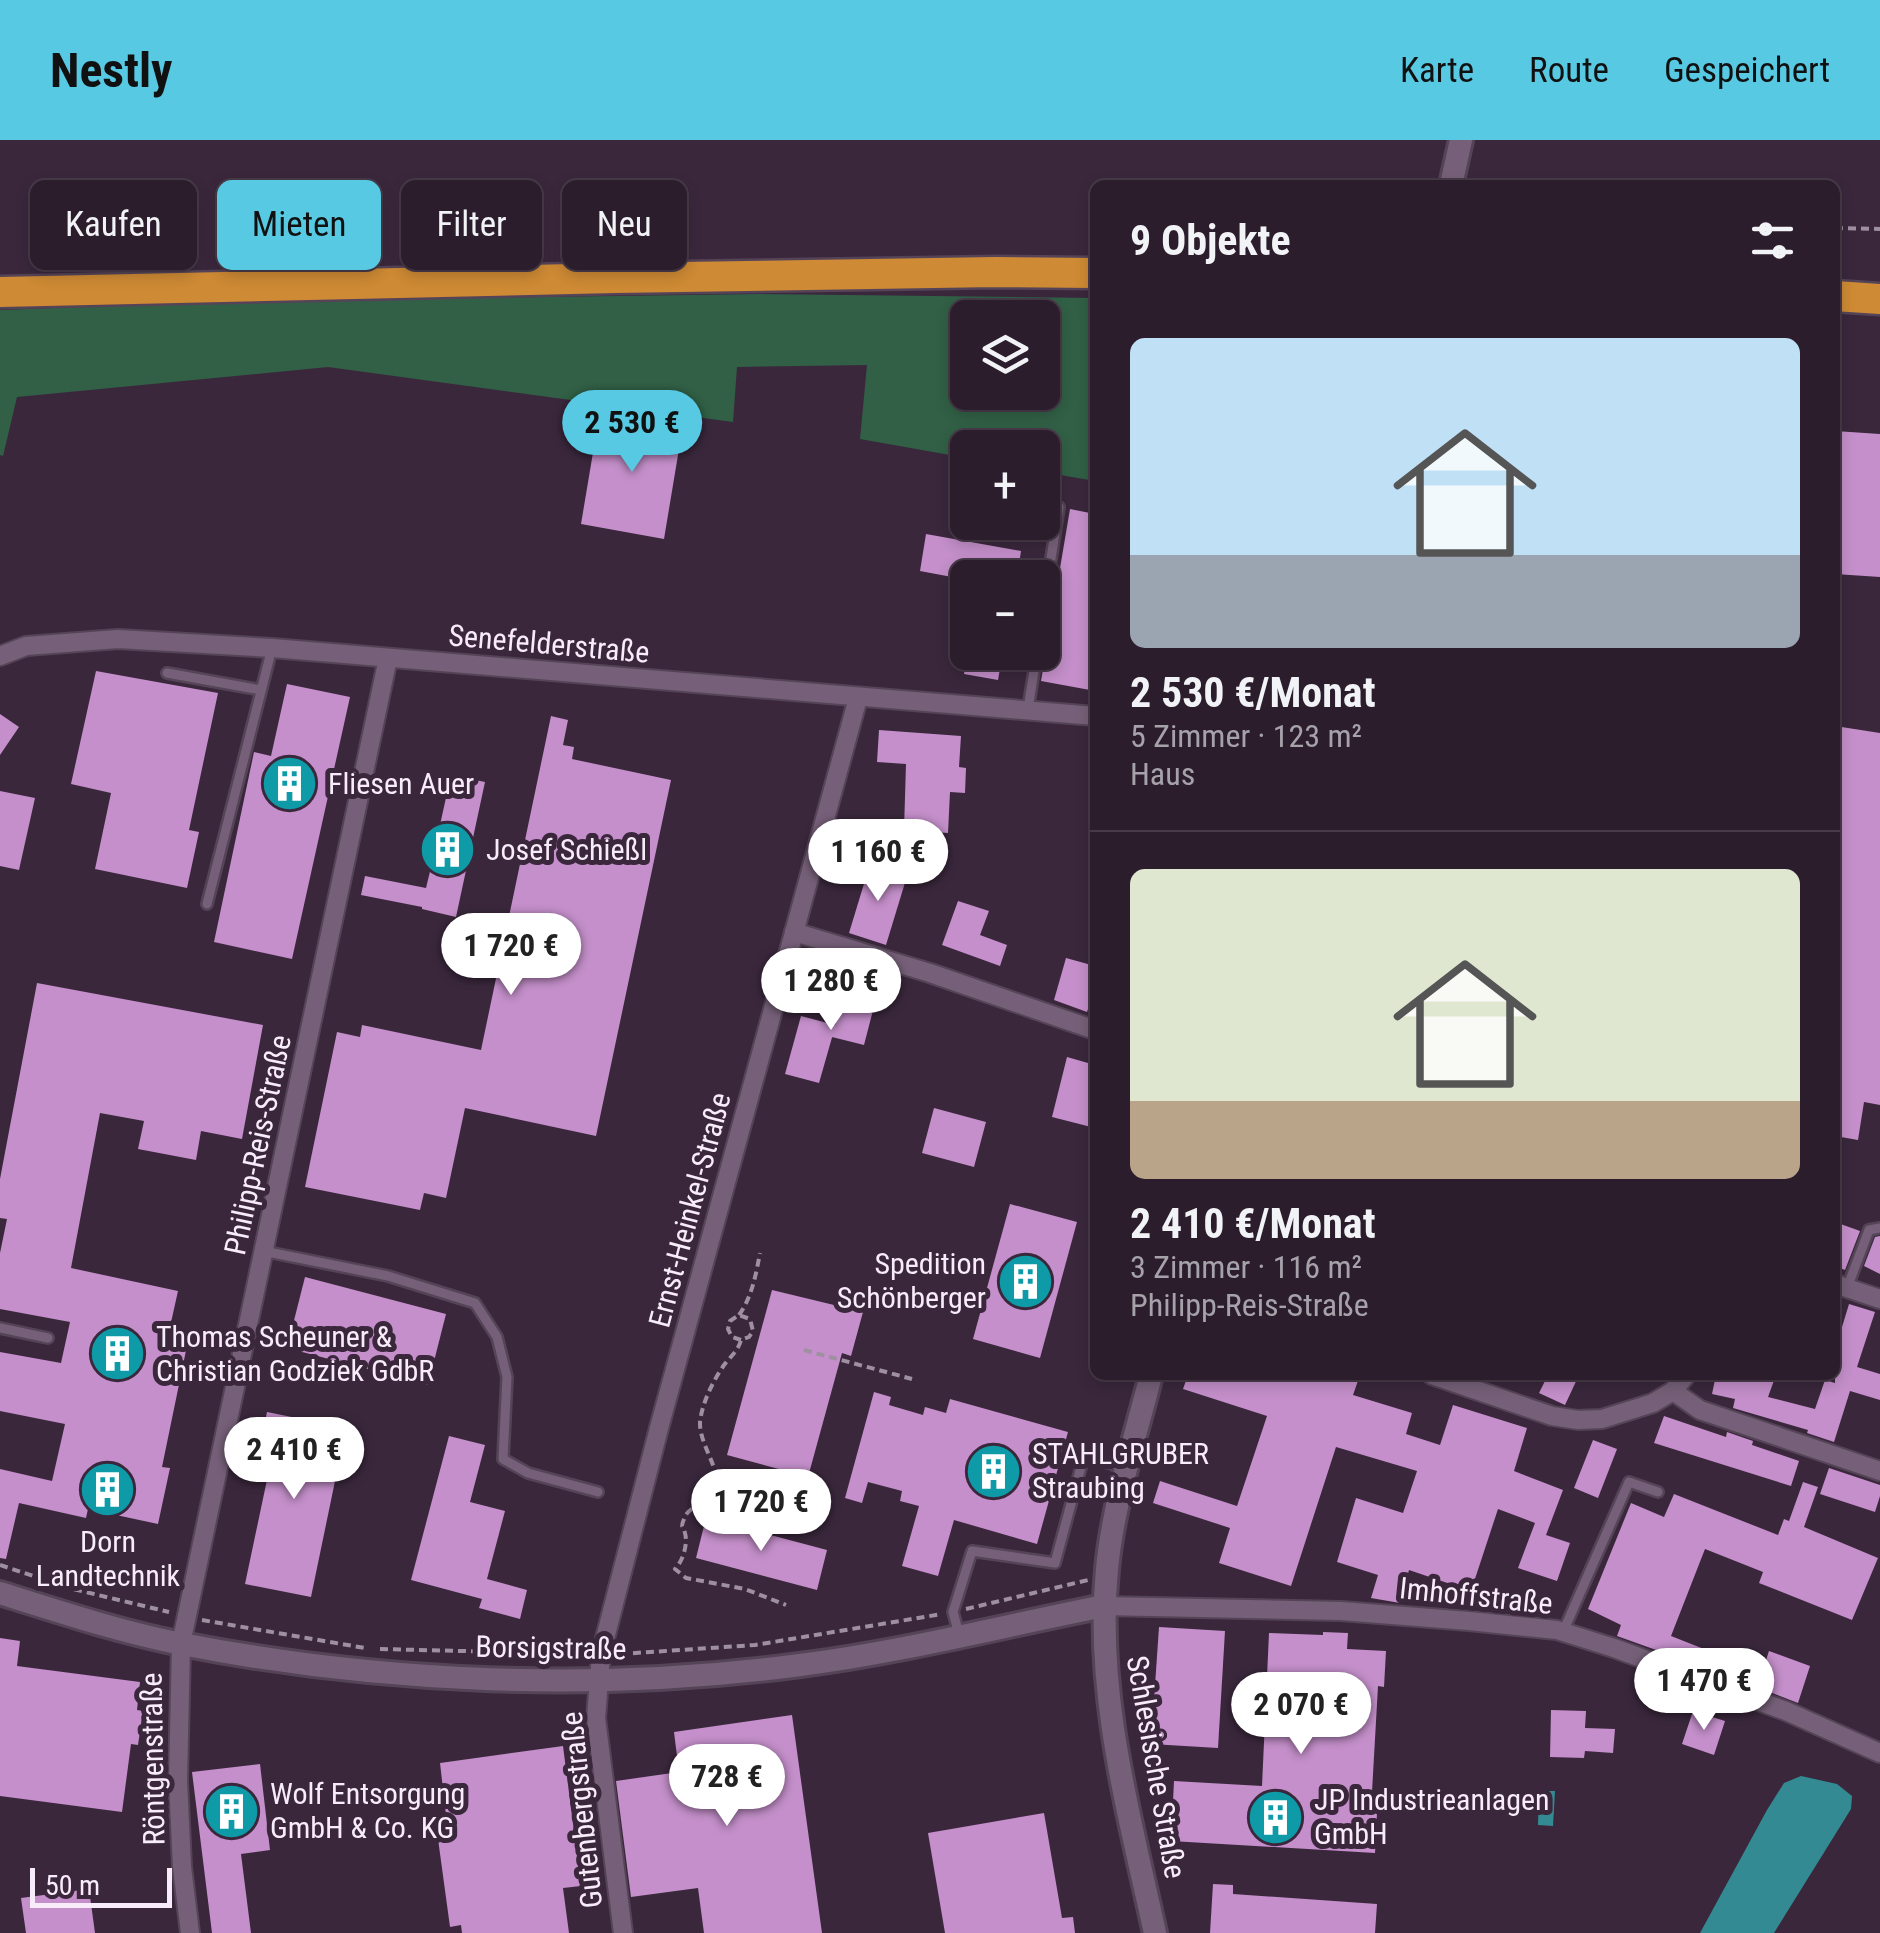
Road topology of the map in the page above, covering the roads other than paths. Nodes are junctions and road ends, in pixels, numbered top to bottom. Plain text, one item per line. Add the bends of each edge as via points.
1 (1461, 140) edge
2 (1452, 180) edge
3 (1090, 274) edge
4 (0, 276) edge
5 (133, 287) junction
6 (0, 292) edge
7 (1840, 296) edge
8 (1880, 299) edge
9 (272, 648) junction
10 (0, 656) edge
11 (388, 658) junction
12 (1034, 670) edge
13 (167, 673) dead end
14 (262, 690) junction
15 (858, 698) junction
16 (1028, 711) junction
17 (1090, 716) edge
18 (207, 904) dead end
19 (794, 932) junction
20 (1090, 1028) edge
21 (1880, 1228) edge
22 (263, 1251) junction
23 (1841, 1286) edge
24 (1880, 1299) edge
25 (0, 1328) edge
26 (48, 1338) dead end
27 (1150, 1380) edge
28 (1447, 1380) edge
29 (1682, 1380) edge
30 (1673, 1391) junction
31 (1128, 1468) junction
32 (1880, 1471) edge
33 (598, 1492) dead end
34 (1658, 1492) dead end
35 (0, 1593) edge
36 (1104, 1606) junction
37 (1563, 1632) junction
38 (959, 1636) junction
39 (180, 1644) junction
40 (599, 1680) junction
41 (1880, 1753) edge
42 (190, 1933) edge
43 (623, 1933) edge
44 (1155, 1933) edge

1 - 2 street
3 - 5 highway
4 - 5 highway
5 - 6 highway
7 - 8 highway
9 - 10 street, Senefelderstraße via 118,640 26,646
9 - 11 street, Senefelderstraße
9 - 14 lane
11 - 15 street, Senefelderstraße
11 - 22 street, Philipp-Reis-Straße
12 - 16 lane
13 - 14 lane
14 - 18 lane
15 - 16 street, Senefelderstraße
15 - 19 street, Ernst-Heinkel-Straße
16 - 17 street, Senefelderstraße
19 - 20 street
19 - 40 street, Ernst-Heinkel-Straße via 600,1654
21 - 23 lane via 1870,1230
22 - 33 lane via 388,1276 475,1303 496,1337 508,1377 502,1458 528,1473
22 - 39 street, Philipp-Reis-Straße
23 - 24 street
25 - 26 lane
27 - 31 street, Schlesische Straße
28 - 30 street via 1578,1420 1633,1410
29 - 30 street
30 - 32 street via 1700,1410
31 - 36 street, Schlesische Straße
31 - 38 lane via 1084,1456 1055,1563 972,1551 953,1612
34 - 37 lane via 1630,1482
35 - 39 street, Borsigstraße
36 - 37 street, Imhoffstraße via 1340,1611
36 - 38 street, Borsigstraße
36 - 44 street, Schlesische Straße via 1112,1725
37 - 41 street, Imhoffstraße
38 - 40 street, Borsigstraße via 801,1665
39 - 40 street, Borsigstraße via 446,1677
39 - 42 street, Röntgenstraße via 178,1781
40 - 43 street, Gutenbergstraße via 596,1718

